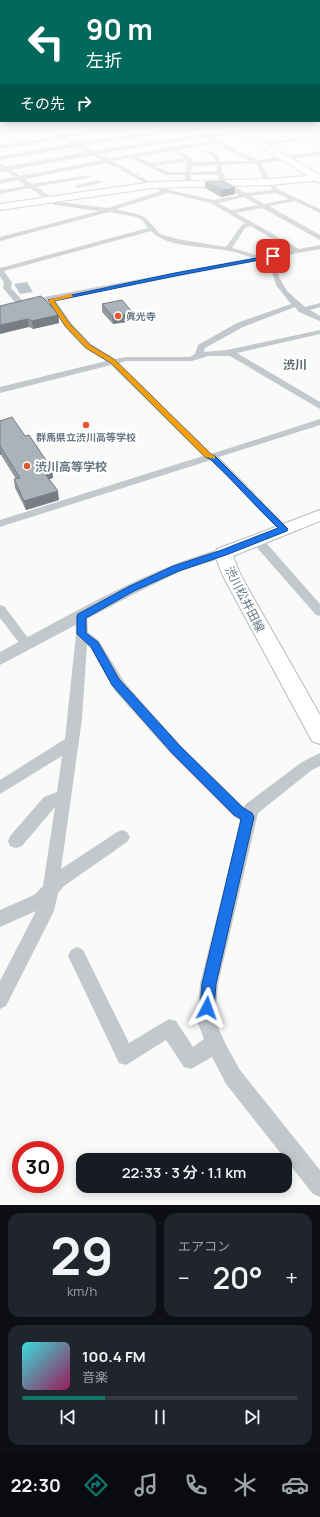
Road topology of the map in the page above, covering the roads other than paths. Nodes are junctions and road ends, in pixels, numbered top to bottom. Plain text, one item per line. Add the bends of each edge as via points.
1 (27, 183) edge
2 (47, 183) edge
3 (92, 183) edge
4 (101, 183) edge
5 (149, 183) edge
6 (215, 183) edge
7 (223, 183) edge
8 (269, 183) edge
9 (189, 184) joint
10 (152, 185) junction
11 (31, 186) junction
12 (70, 187) dead end
13 (112, 190) junction
14 (168, 191) junction
15 (276, 191) junction
16 (0, 192) edge
17 (40, 192) junction
18 (49, 195) junction
19 (246, 195) junction
20 (293, 200) junction
21 (213, 202) junction
22 (264, 205) junction
23 (0, 207) edge
24 (110, 210) junction
25 (320, 211) edge
26 (232, 212) junction
27 (251, 223) junction
28 (152, 230) junction
29 (320, 238) edge
30 (0, 239) edge
31 (287, 245) junction
32 (320, 247) edge
33 (228, 248) junction
34 (274, 248) dead end
35 (262, 250) dead end
36 (298, 251) junction
37 (251, 255) junction
38 (261, 259) junction
39 (0, 271) edge
40 (4, 287) edge
41 (51, 300) junction
42 (320, 305) edge
43 (299, 307) junction
44 (320, 319) edge
45 (320, 332) edge
46 (229, 352) junction
47 (199, 355) junction
48 (113, 362) junction
49 (0, 390) edge
50 (320, 406) edge
51 (320, 422) edge
52 (213, 457) junction
53 (319, 517) edge
54 (0, 524) edge
55 (284, 529) junction
56 (257, 540) junction
57 (222, 553) junction
58 (0, 609) edge
59 (320, 612) edge
60 (82, 616) junction
61 (82, 634) junction
62 (27, 645) junction
63 (0, 659) edge
64 (320, 735) edge
65 (72, 743) junction
66 (320, 759) edge
67 (0, 788) edge
68 (64, 796) junction
69 (248, 817) junction
70 (122, 837) dead end
71 (16, 841) dead end
72 (51, 887) junction
73 (0, 919) edge
74 (77, 956) dead end
75 (0, 1000) edge
76 (215, 1042) junction
77 (320, 1188) edge

1 - 11 street
2 - 11 street
3 - 12 street
4 - 13 street
5 - 10 street
6 - 9 main road
7 - 19 street
8 - 15 street
9 - 10 main road
10 - 13 main road
10 - 14 street
11 - 16 street
11 - 17 street
13 - 18 main road
14 - 21 street
14 - 24 street
15 - 19 street
15 - 20 street
17 - 18 street
17 - 18 street
18 - 23 main road
18 - 24 street via 56,204
19 - 21 street
19 - 22 street
20 - 22 street
20 - 25 street
21 - 26 street
22 - 26 street
22 - 29 street
24 - 28 street via 144,219
24 - 30 street
26 - 27 street
27 - 31 street
27 - 33 street via 243,227
28 - 33 street via 158,235 176,241
28 - 39 street
31 - 34 street
31 - 36 street
32 - 36 street
33 - 37 street
35 - 37 street
36 - 38 street
37 - 38 street
38 - 41 street via 168,275
38 - 43 street via 274,267 277,283
39 - 40 street via 5,277
40 - 41 street via 8,288 20,304
41 - 48 street via 68,325 88,346
42 - 43 street
43 - 44 street
43 - 47 street via 240,325 201,347
45 - 46 street
46 - 47 street
46 - 50 street
47 - 48 street via 192,359 126,359
48 - 49 street
48 - 52 street via 192,441 208,456
51 - 52 street
52 - 54 street
52 - 55 street
53 - 55 main road, 渋川松井田線
55 - 56 main road, 渋川松井田線
56 - 57 main road, 渋川松井田線
56 - 59 street
57 - 60 street via 170,571
57 - 64 main road, 渋川松井田線 via 232,576
58 - 62 street
60 - 61 street
60 - 62 street
61 - 65 street
61 - 69 street via 95,644 116,682 176,750 238,811
62 - 63 street
65 - 67 street
65 - 68 street
66 - 69 street via 251,809
68 - 71 street via 49,802
68 - 72 street
69 - 76 street via 209,984 206,1021
70 - 72 street
72 - 73 street via 40,901
72 - 75 street via 48,906
74 - 76 street via 126,1056 169,1028 191,1060
76 - 77 street via 233,1077

